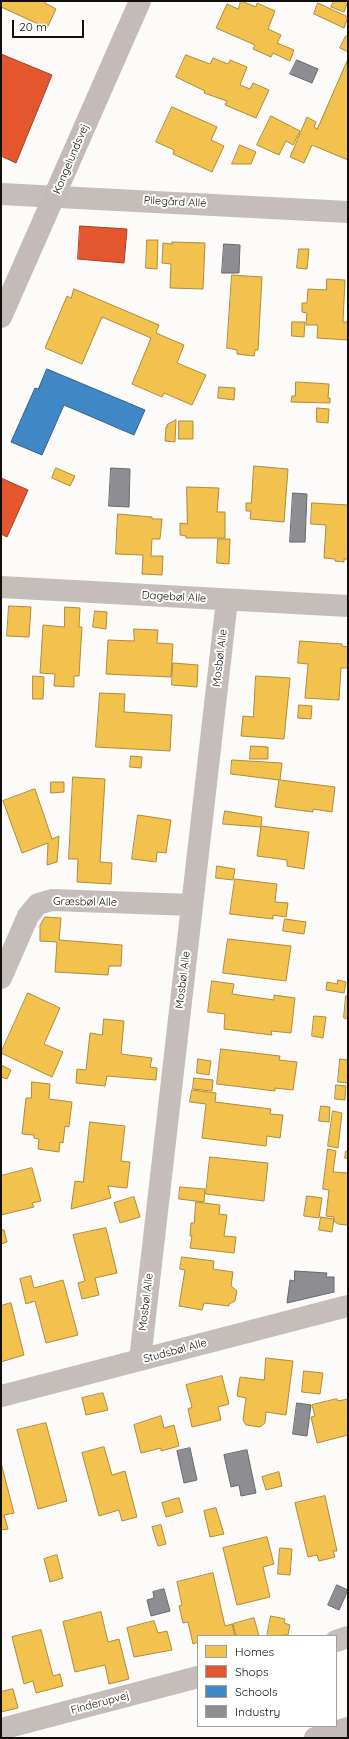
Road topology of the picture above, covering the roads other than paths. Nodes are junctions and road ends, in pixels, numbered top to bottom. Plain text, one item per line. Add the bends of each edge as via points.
1 (140, 1) edge
2 (1, 194) edge
3 (55, 196) junction
4 (348, 212) edge
5 (1, 316) edge
6 (1, 587) edge
7 (227, 600) junction
8 (348, 606) edge
9 (192, 905) junction
10 (1, 978) edge
11 (348, 1306) edge
12 (140, 1360) junction
13 (1, 1396) edge
14 (348, 1638) edge
15 (337, 1641) edge
16 (197, 1677) edge
17 (348, 1728) edge
18 (1, 1729) edge
19 (315, 1738) edge

1 - 3 street, Kongelundsvej
2 - 3 street, Pilegård Allé
3 - 4 street, Pilegård Allé
3 - 5 street, Kongelundsvej
6 - 7 street, Dagebøl Alle
7 - 8 street, Dagebøl Alle
7 - 9 street, Mosbøl Alle
9 - 10 street, Græsbøl Alle via 52,900 38,904 28,916
9 - 12 street, Mosbøl Alle
11 - 12 street, Studsbøl Alle
12 - 13 street, Studsbøl Alle
14 - 15 street
16 - 18 street, Finderupvej
17 - 19 street

